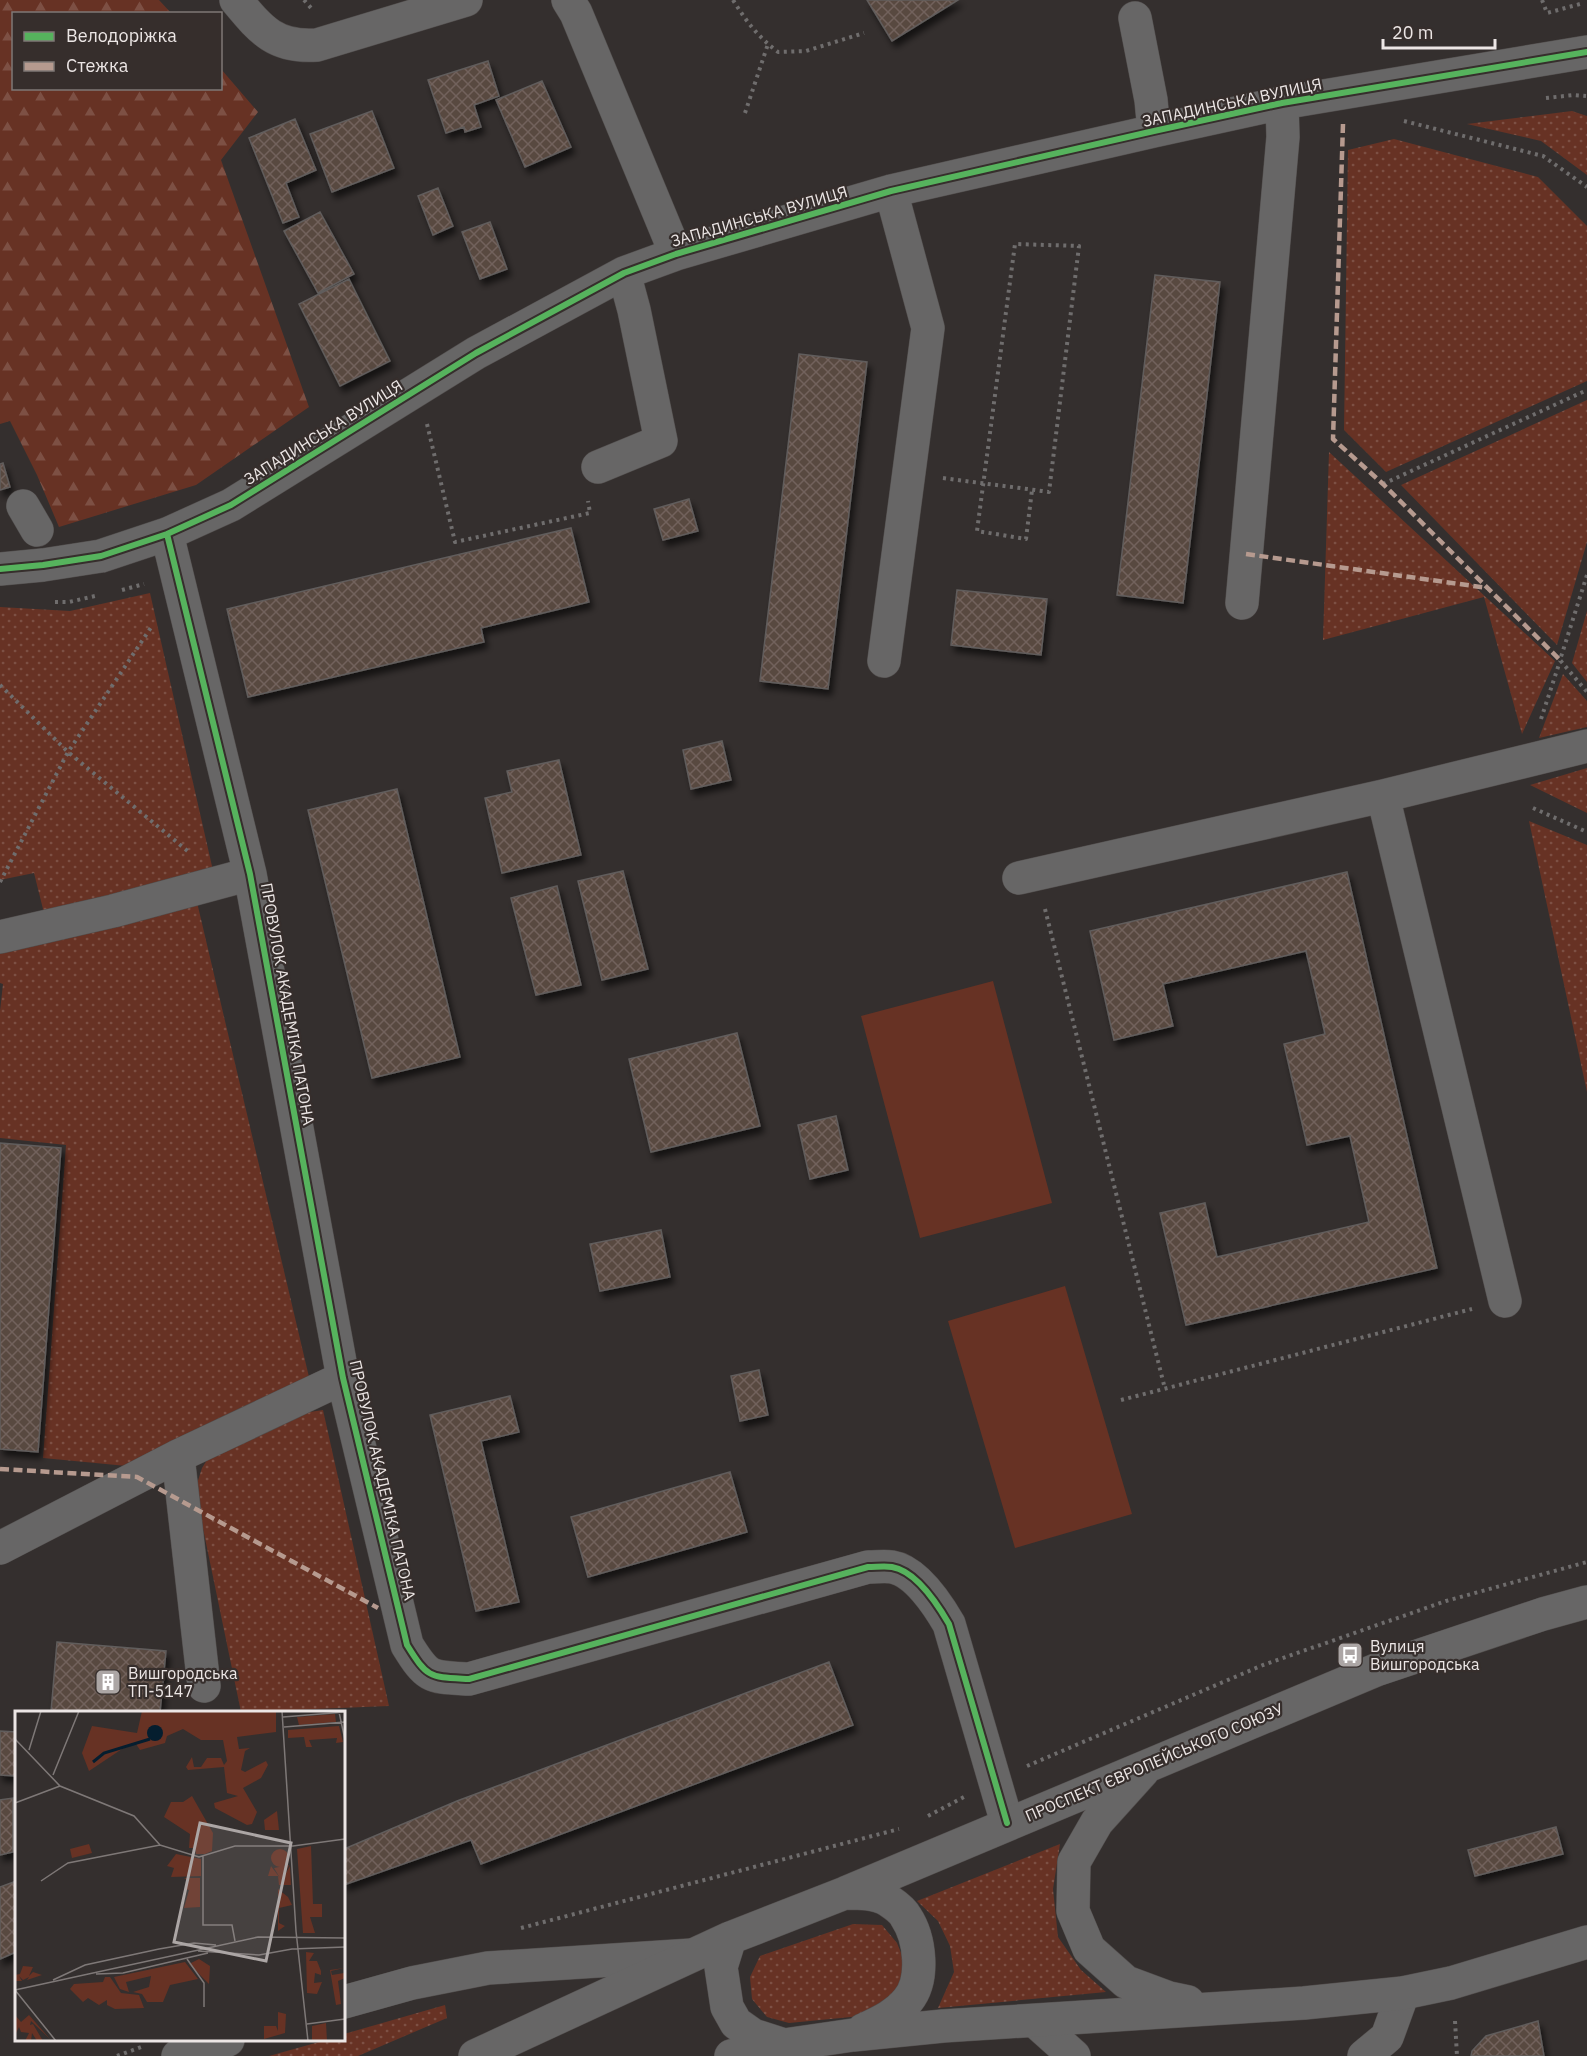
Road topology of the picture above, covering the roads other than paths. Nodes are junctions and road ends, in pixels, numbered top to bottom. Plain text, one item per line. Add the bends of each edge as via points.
1 (236, 0) edge
2 (466, 0) edge
3 (568, 0) edge
4 (1135, 18) dead end
5 (1587, 52) edge
6 (1282, 103) junction
7 (1154, 131) junction
8 (891, 191) junction
9 (676, 254) junction
10 (624, 273) junction
11 (598, 467) road end
12 (167, 534) junction
13 (0, 569) edge
14 (1242, 603) dead end
15 (884, 661) dead end
16 (1587, 746) edge
17 (1383, 796) junction
18 (1028, 876) road end
19 (237, 877) junction
20 (0, 937) edge
21 (1505, 1301) road end
22 (343, 1378) junction
23 (178, 1456) junction
24 (0, 1548) edge
25 (1587, 1602) edge
26 (204, 1686) dead end
27 (1149, 1766) junction
28 (1007, 1823) junction
29 (845, 1893) junction
30 (730, 1938) junction
31 (1587, 1942) edge
32 (694, 1955) junction
33 (1403, 1994) junction
34 (345, 2002) edge
35 (1216, 2008) junction
36 (1036, 2022) junction
37 (853, 2035) junction
38 (222, 2041) edge
39 (784, 2045) junction
40 (163, 2050) edge
41 (1377, 2050) edge
42 (475, 2056) edge
43 (735, 2056) edge
44 (1074, 2056) edge

1 - 2 street via 270,36 285,44 302,46 317,45
3 - 9 street
4 - 7 street
5 - 6 street, ЗАПАДИНСЬКА ВУЛИЦЯ
6 - 7 street, ЗАПАДИНСЬКА ВУЛИЦЯ
6 - 14 street via 1283,137
7 - 8 street, ЗАПАДИНСЬКА ВУЛИЦЯ
8 - 9 street, ЗАПАДИНСЬКА ВУЛИЦЯ
8 - 15 street via 928,328
9 - 10 street, ЗАПАДИНСЬКА ВУЛИЦЯ
10 - 11 street via 661,441
10 - 12 street, ЗАПАДИНСЬКА ВУЛИЦЯ via 476,353 231,506
12 - 13 street, ЗАПАДИНСЬКА ВУЛИЦЯ via 101,556
12 - 19 street, ПРОВУЛОК АКАДЕМІКА ПАТОНА
16 - 17 street
17 - 18 street
17 - 21 street
19 - 20 street
19 - 22 street, ПРОВУЛОК АКАДЕМІКА ПАТОНА
22 - 23 street
22 - 28 street, ПРОВУЛОК АКАДЕМІКА ПАТОНА via 407,1645 421,1668 437,1677 468,1678 868,1567 894,1567 934,1599 949,1624
23 - 24 street
23 - 26 street
25 - 27 street, ПРОСПЕКТ ЄВРОПЕЙСЬКОГО СОЮЗУ via 1376,1670
27 - 28 street, ПРОСПЕКТ ЄВРОПЕЙСЬКОГО СОЮЗУ
27 - 35 street via 1097,1822 1074,1862 1073,1911 1089,1949 1126,1982 1169,1998
28 - 29 street, ПРОСПЕКТ ЄВРОПЕЙСЬКОГО СОЮЗУ
29 - 30 street, ПРОСПЕКТ ЄВРОПЕЙСЬКОГО СОЮЗУ
29 - 37 street via 866,1893 888,1900 906,1916 918,1946 919,1975 910,1998 891,2016
30 - 32 street, ПРОСПЕКТ ЄВРОПЕЙСЬКОГО СОЮЗУ
30 - 39 street via 721,1967 727,2007 736,2023 753,2036
31 - 33 street
32 - 34 street, ПРОСПЕКТ ЄВРОПЕЙСЬКОГО СОЮЗУ via 488,1968
32 - 42 street, ПРОСПЕКТ ЄВРОПЕЙСЬКОГО СОЮЗУ
33 - 35 street
33 - 41 street
35 - 36 street
36 - 37 street
36 - 44 street
37 - 39 street
38 - 40 street
39 - 43 street

